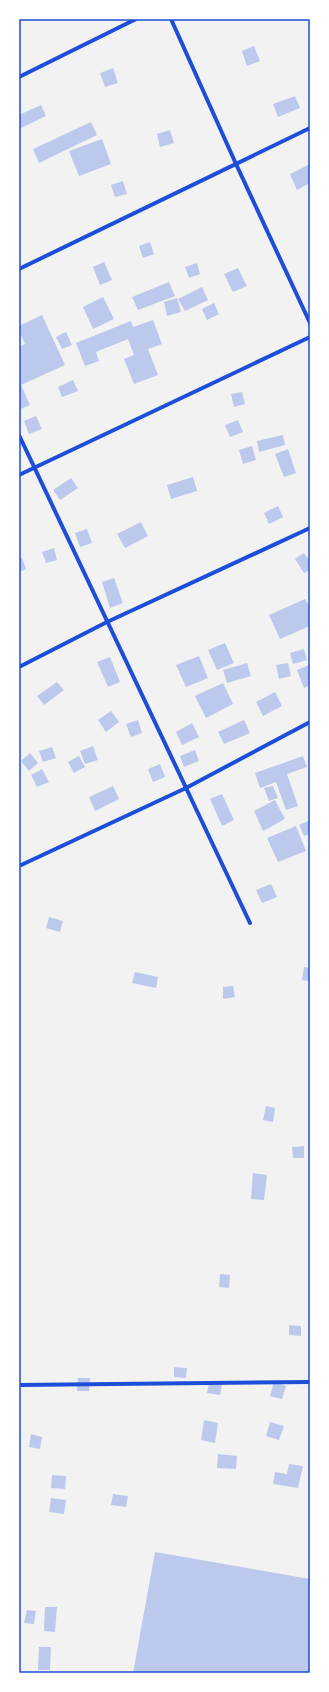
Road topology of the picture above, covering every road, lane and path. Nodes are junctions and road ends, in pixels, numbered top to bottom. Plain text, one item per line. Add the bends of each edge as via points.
1 (136, 19) edge
2 (171, 19) edge
3 (19, 77) edge
4 (310, 128) edge
5 (236, 164) junction
6 (19, 269) edge
7 (310, 323) edge
8 (310, 337) edge
9 (19, 434) edge
10 (35, 468) junction
11 (19, 475) edge
12 (310, 528) edge
13 (107, 622) junction
14 (19, 666) edge
15 (310, 722) edge
16 (186, 788) junction
17 (19, 866) edge
18 (250, 924) dead end
19 (310, 1382) edge
20 (19, 1385) edge

1 - 3 street
2 - 5 street
4 - 5 street
5 - 6 street
5 - 7 street
8 - 10 street
9 - 10 street
10 - 11 street
10 - 13 street
12 - 13 street
13 - 14 street
13 - 16 street
15 - 16 street
16 - 17 street
16 - 18 street
19 - 20 street

